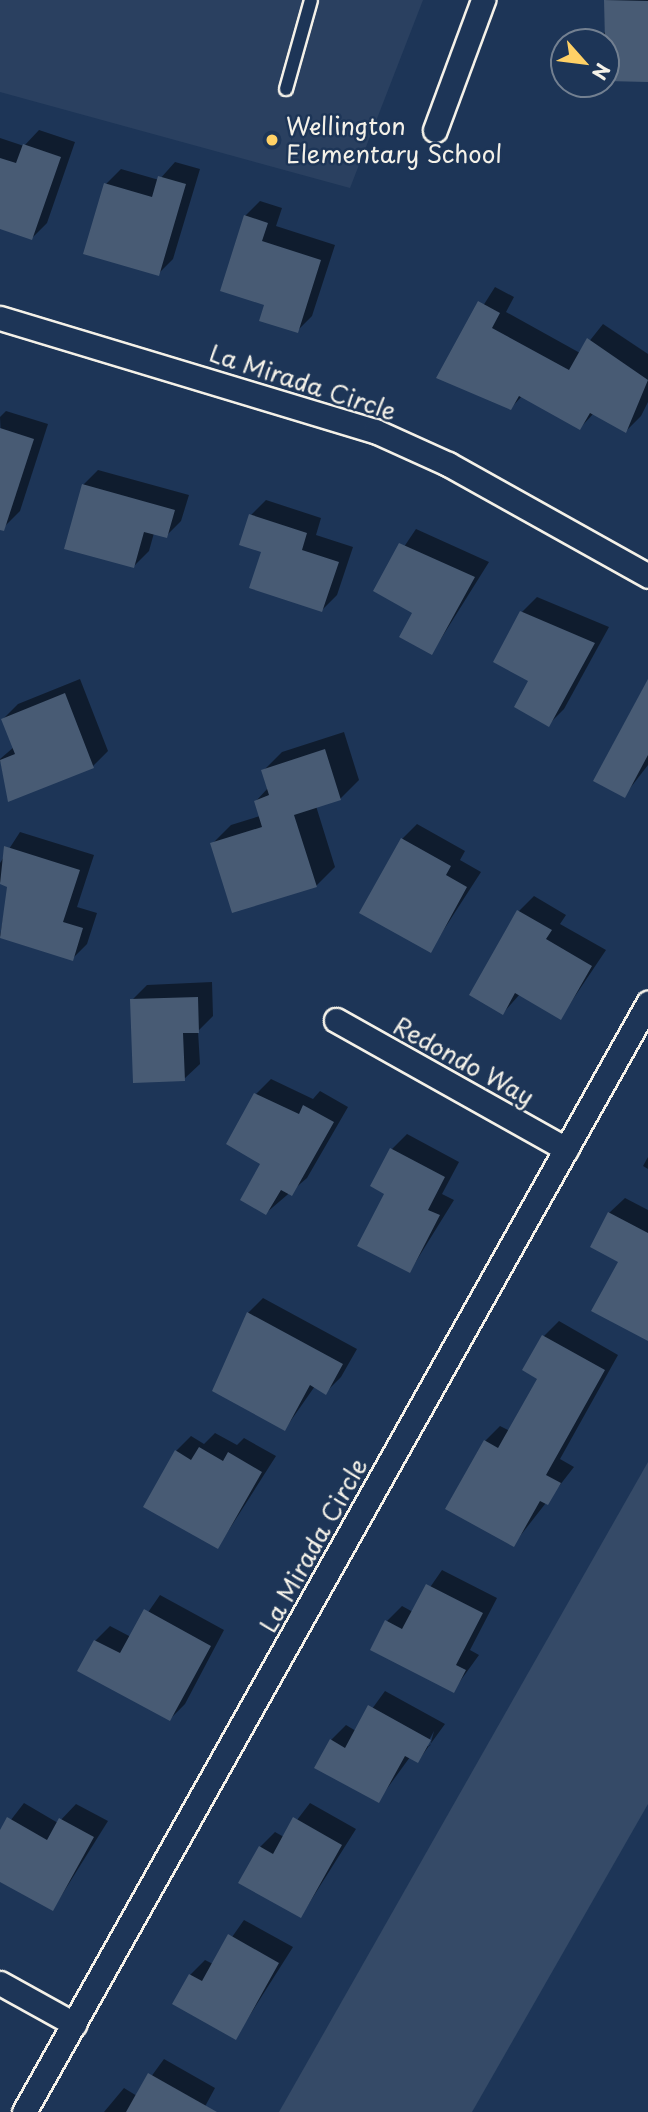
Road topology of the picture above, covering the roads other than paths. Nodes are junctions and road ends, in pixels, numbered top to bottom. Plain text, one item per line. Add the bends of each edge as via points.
1 (311, 0) edge
2 (483, 0) edge
3 (286, 89) dead end
4 (435, 130) dead end
5 (0, 318) edge
6 (648, 576) edge
7 (648, 1003) edge
8 (336, 1020) dead end
9 (566, 1149) junction
10 (0, 1983) edge
11 (74, 2024) junction
12 (24, 2112) edge

1 - 3 lane
2 - 4 street
5 - 6 street, La Mirada Circle via 375,431 448,464
7 - 9 street, La Mirada Circle
8 - 9 street, Redondo Way
9 - 11 street, La Mirada Circle
10 - 11 street
11 - 12 street, La Mirada Circle

